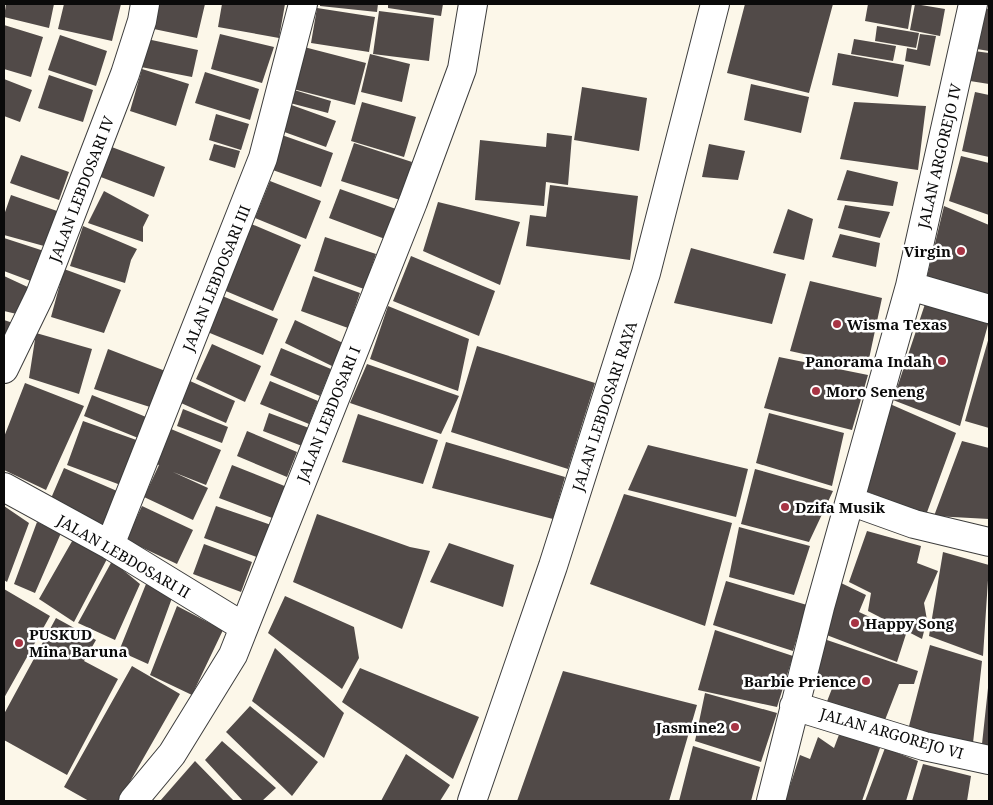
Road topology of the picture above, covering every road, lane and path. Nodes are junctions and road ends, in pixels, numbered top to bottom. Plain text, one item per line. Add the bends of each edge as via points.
1 (145, 4) edge
2 (303, 4) edge
3 (473, 4) edge
4 (715, 4) edge
5 (974, 4) edge
6 (910, 286) junction
7 (989, 309) edge
8 (4, 369) edge
9 (4, 487) edge
10 (850, 502) junction
11 (989, 542) edge
12 (110, 545) junction
13 (244, 627) junction
14 (794, 706) junction
15 (989, 760) edge
16 (134, 801) edge
17 (472, 801) edge
18 (771, 801) edge

1 - 8 street, JALAN LEBDOSARI IV via 125,74 40,295
2 - 12 street, JALAN LEBDOSARI III via 263,158
3 - 13 street, JALAN LEBDOSARI I via 462,69
4 - 17 street, JALAN LEBDOSARI RAYA via 646,273 553,566
5 - 6 street, JALAN ARGOREJO IV
6 - 7 street
6 - 10 street, JALAN ARGOREJO IV
9 - 12 street, JALAN LEBDOSARI II
10 - 11 street via 914,524
10 - 14 street, JALAN ARGOREJO IV
12 - 13 street, JALAN LEBDOSARI II
13 - 16 street, JALAN LEBDOSARI I via 233,656 172,754
14 - 15 street, JALAN ARGOREJO VI via 924,746
14 - 18 street, JALAN ARGOREJO IV

